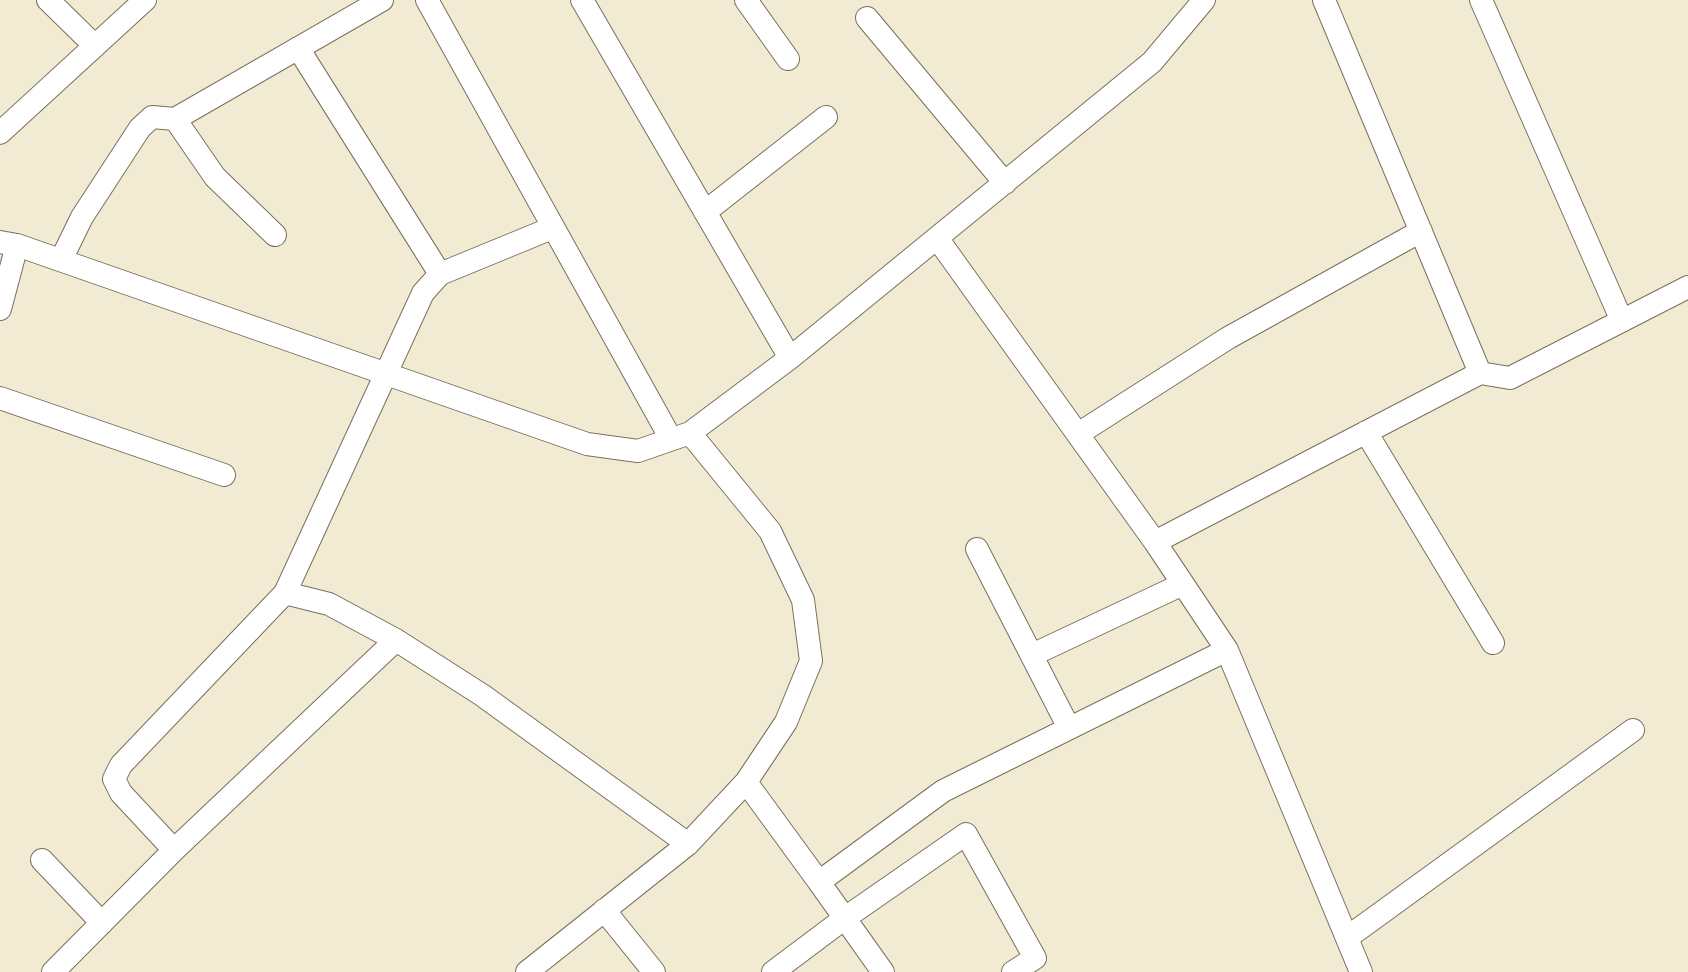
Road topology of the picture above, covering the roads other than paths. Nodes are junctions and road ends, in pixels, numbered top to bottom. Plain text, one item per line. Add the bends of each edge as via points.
1 (48, 0) edge
2 (146, 0) edge
3 (382, 0) edge
4 (426, 0) edge
5 (582, 0) edge
6 (746, 0) edge
7 (1324, 0) edge
8 (1481, 0) edge
9 (1198, 2) edge
10 (868, 18) dead end
11 (95, 46) junction
12 (298, 48) junction
13 (788, 59) dead end
14 (826, 118) dead end
15 (5, 119) edge
16 (175, 119) junction
17 (1005, 183) junction
18 (705, 212) junction
19 (552, 228) junction
20 (1421, 232) junction
21 (275, 234) dead end
22 (937, 238) junction
23 (9, 243) edge
24 (61, 260) junction
25 (440, 274) junction
26 (1688, 287) edge
27 (0, 309) edge
28 (1622, 321) junction
29 (790, 358) junction
30 (385, 372) junction
31 (1480, 373) junction
32 (0, 398) edge
33 (1366, 432) junction
34 (1078, 434) junction
35 (681, 436) junction
36 (224, 475) dead end
37 (1155, 542) junction
38 (978, 549) dead end
39 (1183, 584) junction
40 (285, 593) junction
41 (396, 640) junction
42 (1493, 643) dead end
43 (1227, 650) junction
44 (1032, 655) junction
45 (1069, 728) junction
46 (1633, 730) dead end
47 (746, 782) junction
48 (688, 844) junction
49 (174, 850) junction
50 (42, 860) dead end
51 (819, 882) junction
52 (604, 910) junction
53 (845, 918) junction
54 (102, 923) junction
55 (1348, 937) junction
56 (53, 972) edge
57 (527, 972) edge
58 (654, 972) edge
59 (773, 972) edge
60 (883, 972) edge
61 (1013, 972) edge
62 (1361, 972) edge

1 - 11 street
2 - 11 street
3 - 12 street
4 - 19 street
5 - 18 street
6 - 13 street
7 - 20 street
8 - 28 street
9 - 17 street via 1152,62
10 - 17 street
11 - 15 street
12 - 16 street
12 - 25 street
14 - 18 street
16 - 21 street via 215,177
16 - 24 street via 152,117 140,128 82,217
17 - 22 street
18 - 29 street
19 - 25 street
19 - 35 street
20 - 31 street
20 - 34 street via 1228,338
22 - 29 street
22 - 34 street
23 - 24 street
23 - 27 street
24 - 30 street
25 - 30 street via 423,292
26 - 28 street
28 - 31 street via 1510,378
29 - 35 street
30 - 35 street via 587,444 638,451
30 - 40 street
31 - 33 street
32 - 36 street
33 - 37 street
33 - 42 street
34 - 37 street
35 - 47 street via 770,531 803,600 810,660 786,722
37 - 39 street
38 - 44 street
39 - 43 street
39 - 44 street
40 - 41 street via 329,604
40 - 49 street via 121,765 114,779 121,793
41 - 48 street via 482,695
41 - 49 street
43 - 45 street
43 - 55 street
44 - 45 street
45 - 51 street via 943,791
46 - 55 street
47 - 48 street
47 - 51 street
48 - 52 street
49 - 54 street
50 - 54 street
51 - 53 street
52 - 57 street
52 - 58 street
53 - 59 street
53 - 60 street
53 - 61 street via 966,834 1035,958
54 - 56 street
55 - 62 street

